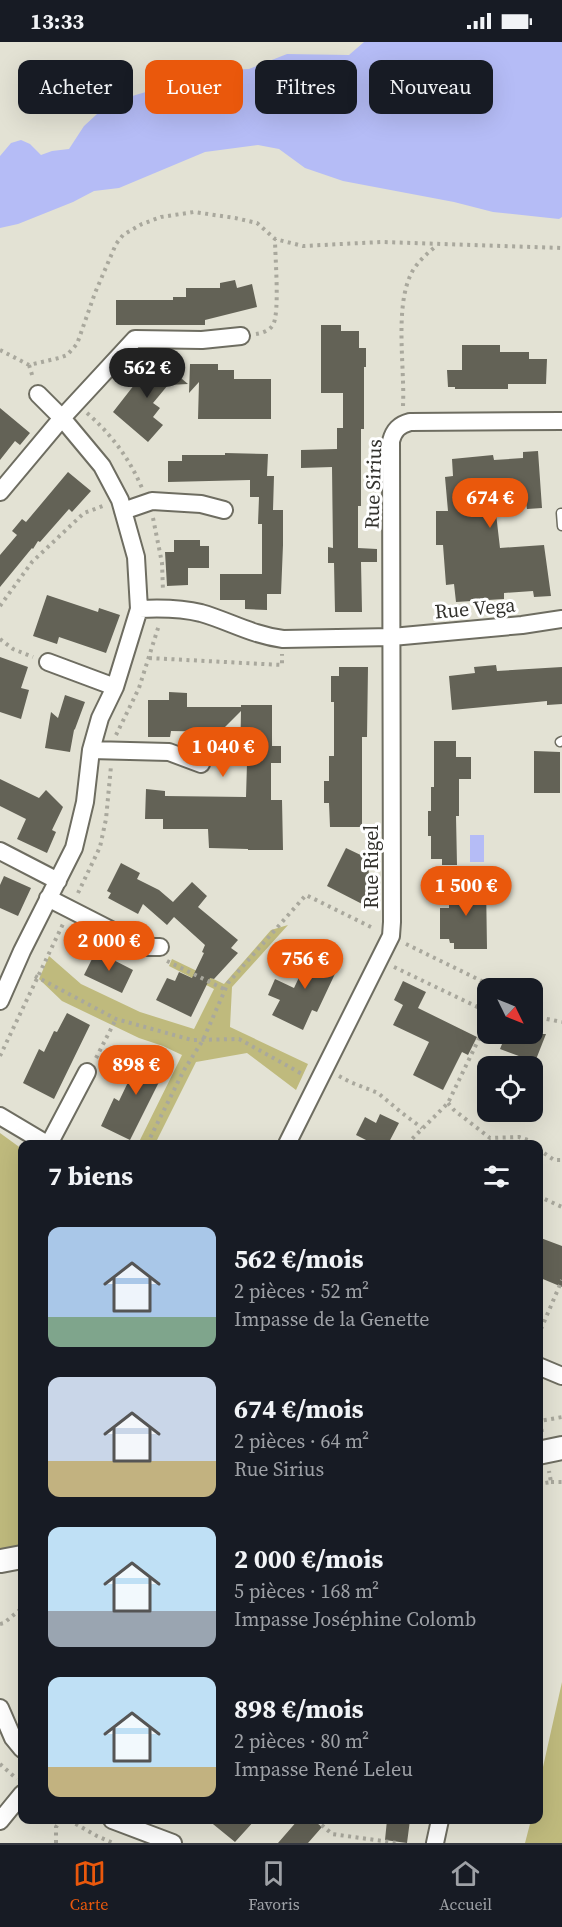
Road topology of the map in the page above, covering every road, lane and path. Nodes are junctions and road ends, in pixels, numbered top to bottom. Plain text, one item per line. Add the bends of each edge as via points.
1 (274, 239) junction
2 (438, 244) junction
3 (562, 248) edge
4 (241, 336) joint
5 (0, 350) edge
6 (38, 394) dead end
7 (62, 418) junction
8 (562, 421) edge
9 (403, 424) junction
10 (0, 492) edge
11 (122, 505) junction
12 (224, 510) dead end
13 (561, 513) edge
14 (562, 526) edge
15 (0, 606) edge
16 (139, 609) junction
17 (562, 619) edge
18 (392, 637) junction
19 (0, 639) edge
20 (283, 639) junction
21 (149, 658) dead end
22 (48, 662) joint
23 (115, 687) junction
24 (91, 750) junction
25 (201, 764) dead end
26 (0, 851) edge
27 (58, 881) junction
28 (306, 895) dead end
29 (48, 898) junction
30 (160, 947) joint
31 (22, 951) junction
32 (380, 960) junction
33 (226, 990) junction
34 (0, 1001) edge
35 (477, 1007) edge
36 (116, 1019) junction
37 (543, 1019) edge
38 (562, 1023) edge
39 (203, 1040) junction
40 (477, 1043) edge
41 (326, 1068) junction
42 (87, 1072) joint
43 (318, 1083) junction
44 (448, 1103) junction
45 (0, 1116) edge
46 (422, 1128) junction
47 (523, 1138) joint
48 (41, 1140) edge
49 (50, 1140) edge
50 (149, 1140) edge
51 (289, 1140) edge
52 (411, 1140) edge
53 (527, 1140) edge
54 (543, 1152) edge
55 (562, 1160) edge
56 (543, 1198) edge
57 (562, 1207) edge
58 (562, 1280) edge
59 (543, 1324) edge
60 (543, 1368) edge
61 (562, 1376) edge
62 (562, 1448) edge
63 (543, 1452) edge
64 (551, 1482) dead end
65 (562, 1482) edge
66 (18, 1611) edge
67 (0, 1624) edge
68 (0, 1708) edge
69 (18, 1744) edge
70 (0, 1764) edge
71 (18, 1780) edge
72 (18, 1799) edge
73 (0, 1821) edge
74 (58, 1824) edge
75 (77, 1824) edge
76 (122, 1824) edge
77 (321, 1824) edge
78 (439, 1824) edge
79 (56, 1843) edge
80 (113, 1843) edge
81 (172, 1843) edge
82 (397, 1843) edge
83 (435, 1843) edge

1 - 2 path via 303,246
1 - 4 path via 273,326 264,333
1 - 5 path via 257,223 194,212 142,224 116,244 73,350 58,358 29,364
2 - 3 path
2 - 9 path via 412,272 405,293
4 - 7 street via 135,339
6 - 7 street
7 - 10 street
7 - 11 street via 102,465
8 - 9 street, Rue Sirius
9 - 18 street, Rue Sirius via 391,441
11 - 12 street via 152,501 201,504
11 - 15 path via 84,513 32,562
11 - 16 street via 136,557
13 - 14 lane
16 - 20 street, Rue Vega via 201,613 246,631
16 - 23 street
17 - 18 street, Rue Vega
18 - 20 street, Rue Vega
18 - 32 street, Rue Rigel via 392,922 391,936
19 - 22 path via 13,649
20 - 21 path via 282,664
22 - 23 street
23 - 24 street
24 - 25 street via 169,752
24 - 27 street via 86,802 74,848
26 - 27 street
27 - 29 street
28 - 33 path
29 - 30 street via 144,947
29 - 31 street
30 - 33 path via 164,959
31 - 34 street
31 - 36 path via 32,975
32 - 35 path
32 - 41 street, Rue Rigel
33 - 39 path
36 - 39 path
36 - 42 path
37 - 38 path
39 - 43 path via 239,1038
39 - 50 path
40 - 44 path
41 - 43 street, Rue Rigel
41 - 46 path via 350,1083 378,1093
42 - 49 street
43 - 51 street, Rue Rigel
44 - 46 path
44 - 47 path via 490,1138
45 - 48 street
46 - 52 path
47 - 53 path
54 - 55 path
56 - 57 path
58 - 59 path
60 - 61 street
62 - 63 street
64 - 65 path
66 - 67 path
68 - 69 street
70 - 71 path
72 - 73 street
74 - 79 path
75 - 80 path
76 - 81 street
77 - 82 path via 332,1834
78 - 83 street

